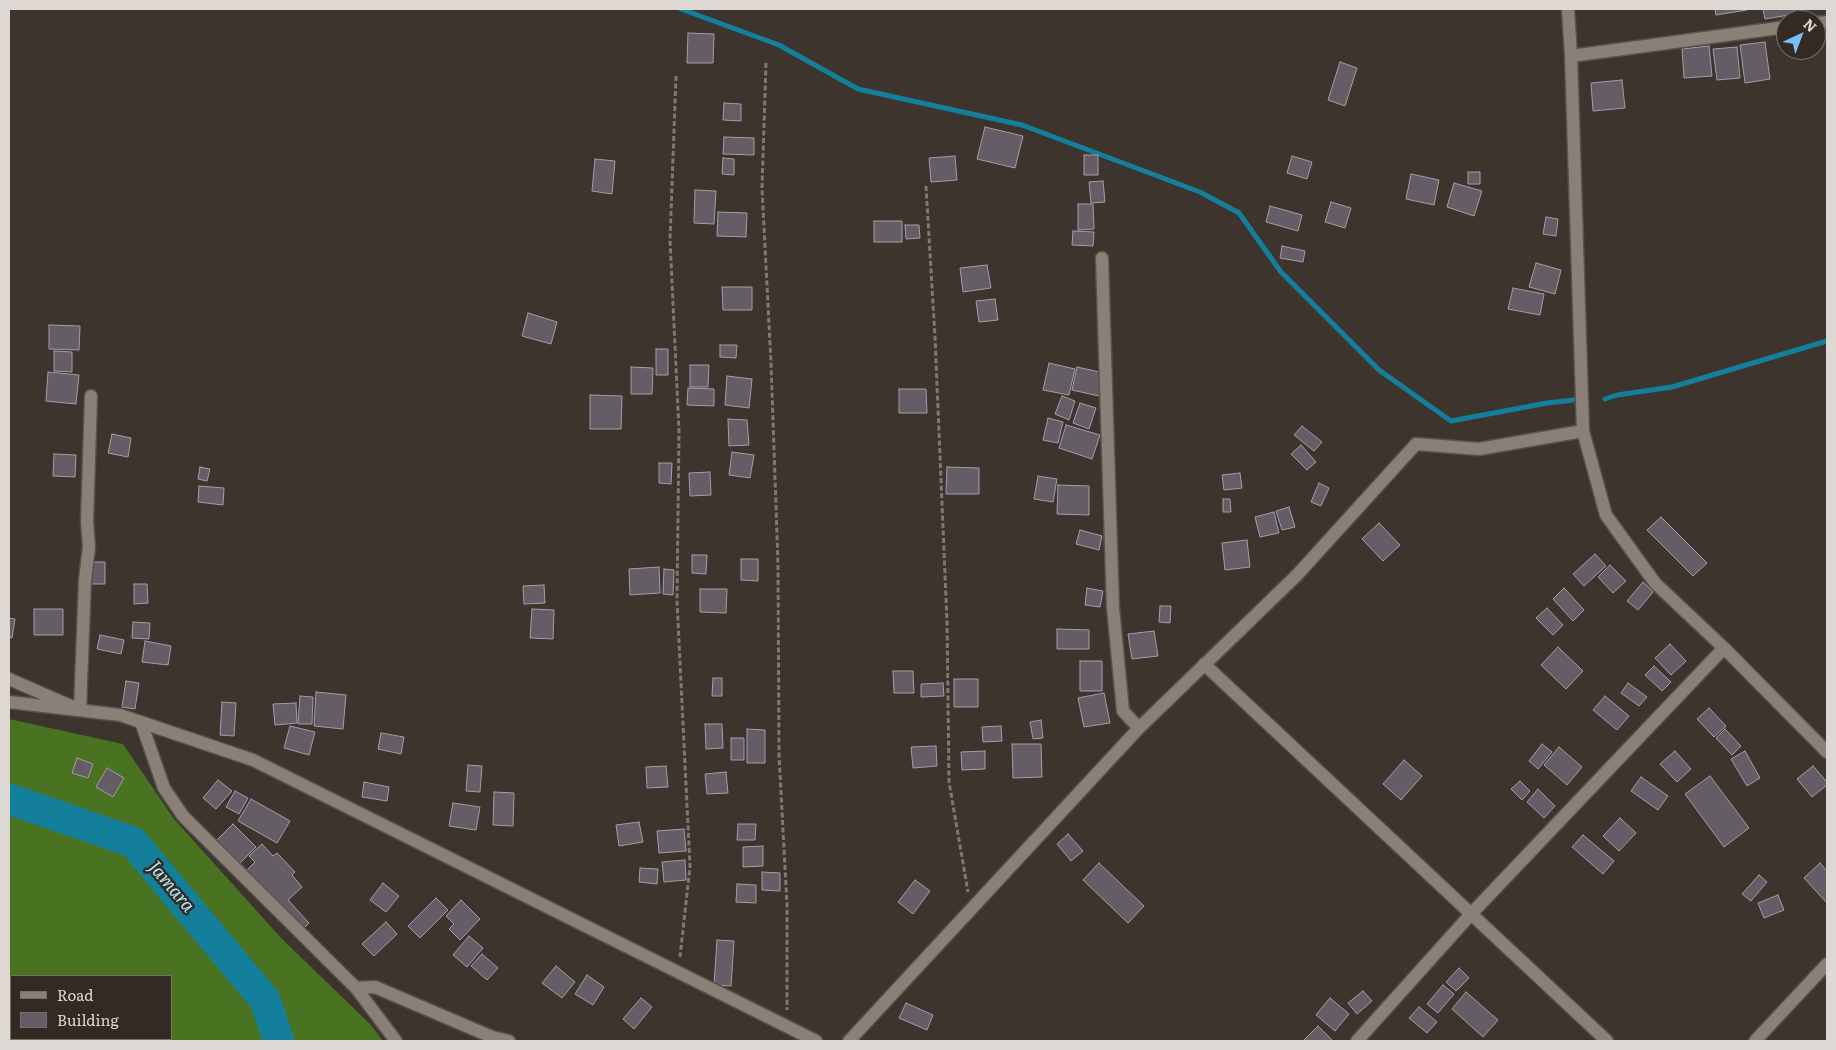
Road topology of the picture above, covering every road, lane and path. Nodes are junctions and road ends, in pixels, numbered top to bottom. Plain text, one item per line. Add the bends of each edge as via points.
1 (1568, 9) edge
2 (1776, 28) edge
3 (1571, 56) junction
4 (766, 63) dead end
5 (676, 76) dead end
6 (926, 186) dead end
7 (1102, 258) dead end
8 (91, 396) dead end
9 (1583, 431) junction
10 (1724, 648) junction
11 (1204, 664) junction
12 (9, 679) edge
13 (9, 702) edge
14 (80, 710) junction
15 (141, 722) junction
16 (1139, 728) junction
17 (1827, 752) edge
18 (971, 910) junction
19 (1472, 914) junction
20 (1827, 964) edge
21 (679, 972) junction
22 (356, 988) junction
23 (786, 1026) junction
24 (396, 1041) edge
25 (509, 1041) edge
26 (816, 1041) edge
27 (849, 1041) edge
28 (1357, 1041) edge
29 (1607, 1041) edge
30 (1756, 1041) edge

1 - 3 street
2 - 3 street
3 - 9 street
4 - 23 path via 762,188 778,554 779,756 787,905
5 - 21 path via 670,240 680,430 677,601 690,866
6 - 18 path via 947,622 949,782
7 - 16 street via 1113,608 1123,711
8 - 14 street via 89,547
9 - 10 street via 1606,515 1655,583
9 - 11 street via 1479,449 1416,444 1296,575
10 - 17 street
10 - 19 street
11 - 16 street
11 - 19 street
12 - 14 street
13 - 14 street
14 - 15 street via 120,715
15 - 21 street via 254,760
15 - 22 street via 164,788 183,816
16 - 18 street
18 - 27 street
19 - 28 street
19 - 29 street
20 - 30 street
21 - 23 street
22 - 24 street
22 - 25 street via 375,987 492,1037
23 - 26 street

